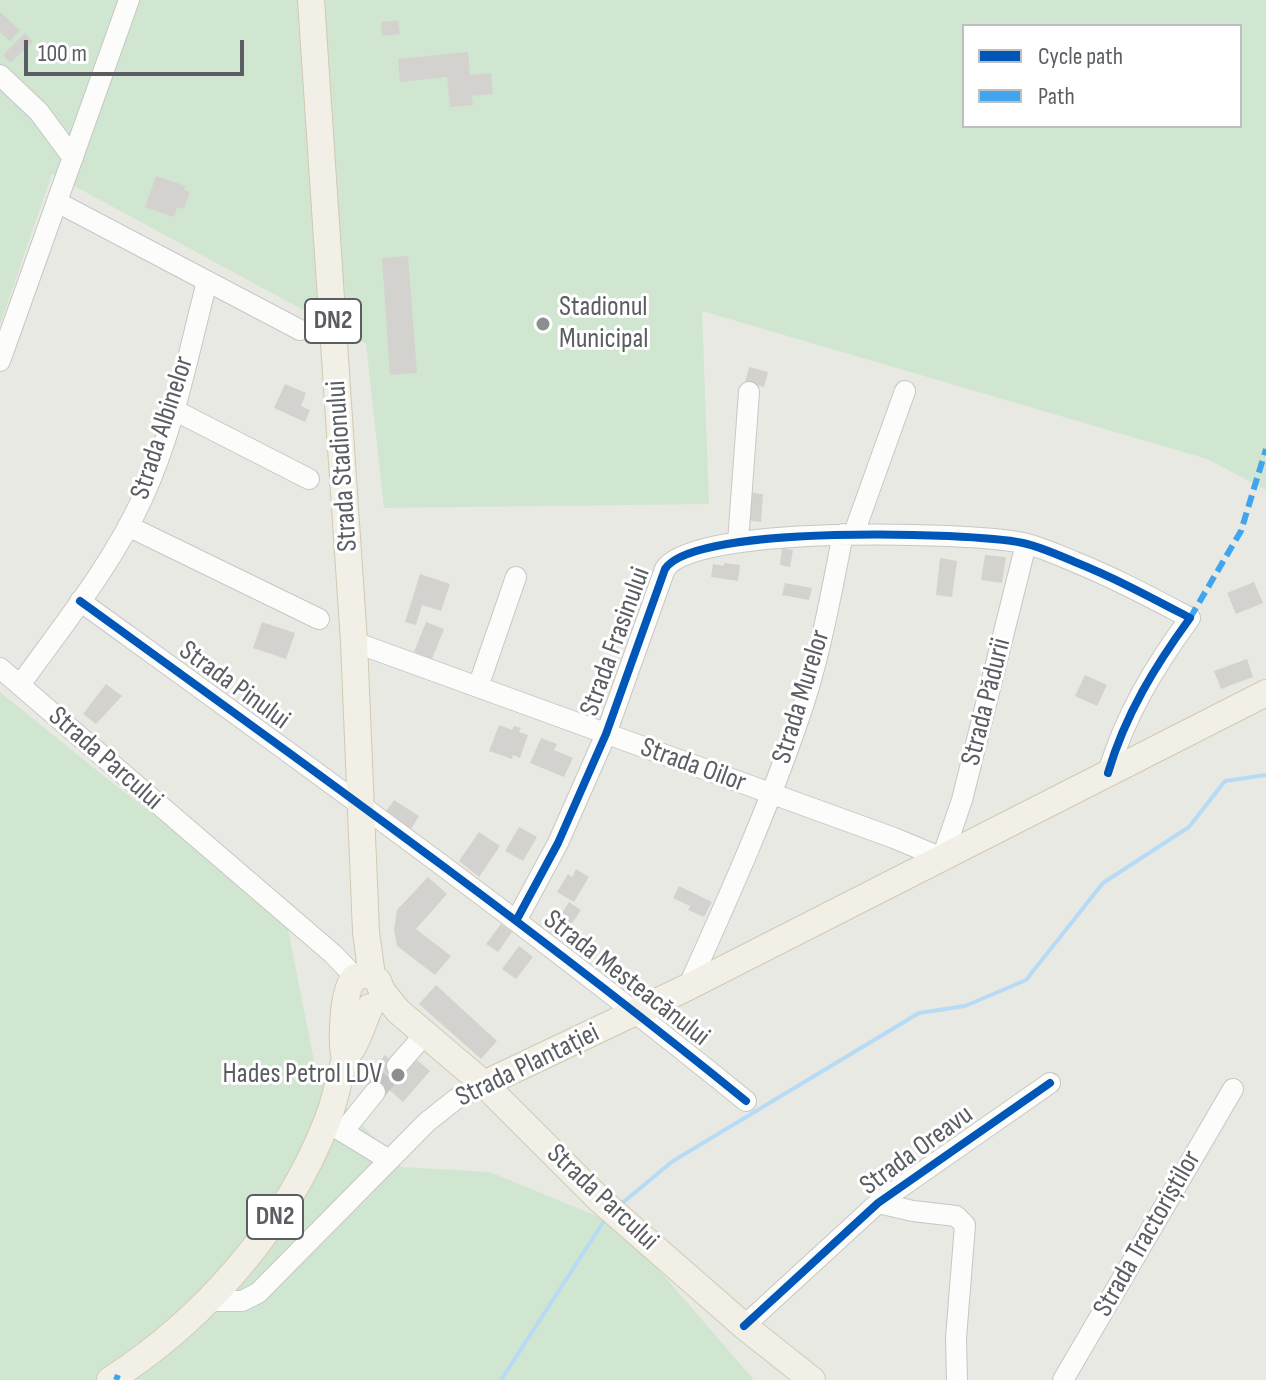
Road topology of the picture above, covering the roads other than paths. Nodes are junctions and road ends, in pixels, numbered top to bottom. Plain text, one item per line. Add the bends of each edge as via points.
1 (129, 0) edge
2 (311, 0) edge
3 (0, 75) edge
4 (73, 158) junction
5 (57, 202) junction
6 (207, 282) junction
7 (300, 330) dead end
8 (0, 361) edge
9 (905, 391) dead end
10 (749, 392) dead end
11 (174, 410) junction
12 (309, 479) dead end
13 (128, 526) junction
14 (848, 534) junction
15 (738, 542) junction
16 (1026, 544) junction
17 (516, 577) dead end
18 (80, 601) junction
19 (319, 619) dead end
20 (354, 642) junction
21 (0, 668) edge
22 (20, 685) junction
23 (478, 687) junction
24 (1266, 693) edge
25 (606, 734) junction
26 (1108, 773) junction
27 (772, 795) junction
28 (362, 806) junction
29 (942, 858) junction
30 (516, 921) junction
31 (688, 987) junction
32 (370, 992) junction
33 (637, 1013) junction
34 (426, 1033) junction
35 (397, 1066) tunnel mouth
36 (1050, 1083) dead end
37 (484, 1084) junction
38 (1233, 1089) dead end
39 (375, 1092) tunnel mouth
40 (746, 1101) dead end
41 (335, 1127) junction
42 (389, 1160) junction
43 (878, 1203) junction
44 (207, 1301) junction
45 (744, 1326) junction
46 (110, 1380) edge
47 (812, 1380) edge
48 (957, 1380) edge
49 (1063, 1380) edge

1 - 4 street
2 - 20 main road, Strada Stadionului / DN2
3 - 4 street via 39,112
4 - 5 street
5 - 6 street
5 - 8 street
6 - 7 street
6 - 11 street, Strada Albinelor
9 - 14 street, Strada Murelor
10 - 15 street
11 - 12 street
11 - 13 street, Strada Albinelor
13 - 18 street, Strada Albinelor
13 - 19 street
14 - 15 street, Strada Frasinului
14 - 16 street, Strada Frasinului
14 - 27 street, Strada Murelor via 814,667
15 - 25 street, Strada Frasinului via 685,554 668,564
16 - 26 street, Strada Frasinului via 1118,580 1190,618 1124,725
16 - 29 street, Strada Pădurii via 962,800
17 - 23 street
18 - 22 street, Strada Albinelor
18 - 28 street, Strada Pinului
20 - 23 street, Strada Oilor
20 - 28 main road, Strada Stadionului / DN2
21 - 22 street, Strada Parcului
22 - 32 street, Strada Parcului via 333,954
23 - 25 street, Strada Oilor
24 - 26 main road, Strada Plantației
25 - 27 street, Strada Oilor
25 - 30 street, Strada Frasinului via 563,834
26 - 29 main road, Strada Plantației
27 - 29 street, Strada Oilor
27 - 31 street, Strada Murelor
28 - 30 street, Strada Mesteacănului
28 - 32 main road, Strada Stadionului / DN2
29 - 31 main road, Strada Plantației
30 - 33 street, Strada Mesteacănului
31 - 33 main road, Strada Plantației
32 - 34 main road, Strada Parcului
32 - 41 main road, DN2 via 345,1059
33 - 37 main road, Strada Plantației
33 - 40 street, Strada Mesteacănului
34 - 35 street
34 - 37 main road, Strada Parcului
36 - 43 street, Strada Oreavu
37 - 42 street, Strada Plantației via 427,1122
37 - 45 main road, Strada Parcului via 600,1200
38 - 49 street, Strada Tractoriștilor
39 - 41 street
41 - 42 street
41 - 44 main road, DN2 via 281,1208
42 - 44 street, Strada Plantației via 258,1293 242,1301
43 - 45 street, Strada Oreavu
43 - 48 street via 956,1216 965,1225
44 - 46 main road, DN2
45 - 47 main road, Strada Parcului

